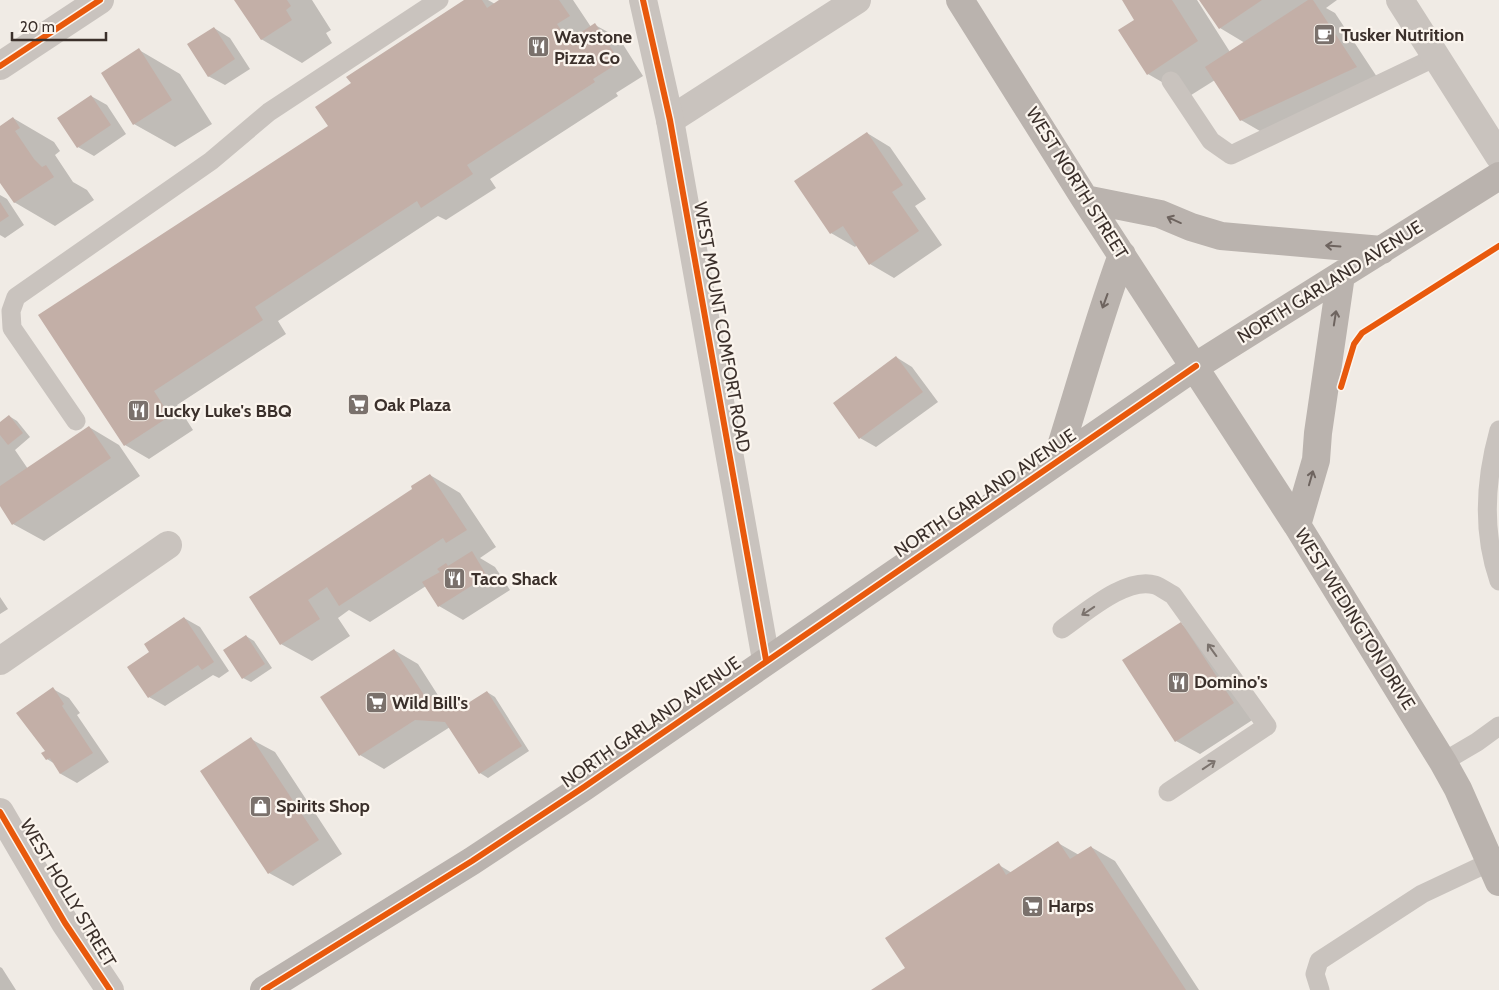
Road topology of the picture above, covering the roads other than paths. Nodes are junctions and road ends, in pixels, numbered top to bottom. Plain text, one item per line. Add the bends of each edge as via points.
1 (100, 0) edge
2 (439, 0) edge
3 (643, 0) edge
4 (857, 0) edge
5 (960, 0) edge
6 (1400, 0) edge
7 (1436, 58) junction
8 (0, 66) edge
9 (1171, 81) dead end
10 (670, 120) junction
11 (1499, 156) edge
12 (1499, 176) edge
13 (1085, 199) junction
14 (1382, 250) junction
15 (1122, 255) junction
16 (1341, 275) junction
17 (1196, 366) junction
18 (76, 421) dead end
19 (1499, 430) edge
20 (1056, 462) junction
21 (1298, 525) junction
22 (168, 544) dead end
23 (1499, 581) edge
24 (1062, 629) dead end
25 (766, 660) junction
26 (0, 661) edge
27 (1499, 726) edge
28 (1443, 762) junction
29 (1168, 792) dead end
30 (0, 812) edge
31 (1495, 872) edge
32 (110, 990) edge
33 (264, 990) edge
34 (1320, 990) edge

1 - 8 street
2 - 18 lane via 269,112 210,160 16,297 11,311 12,328
3 - 10 street, WEST MOUNT COMFORT ROAD
4 - 10 street
5 - 13 main road, WEST NORTH STREET
6 - 7 street
7 - 9 lane via 1231,155 1211,142
7 - 11 street
10 - 25 street, WEST MOUNT COMFORT ROAD
12 - 14 main road, NORTH GARLAND AVENUE
14 -> 13 main road via 1221,236 1160,214
13 - 15 main road, WEST NORTH STREET
14 - 16 main road, NORTH GARLAND AVENUE
15 - 17 main road, WEST NORTH STREET
15 -> 20 main road via 1097,323
16 - 17 main road, NORTH GARLAND AVENUE
21 -> 16 main road via 1316,460
17 - 20 main road, NORTH GARLAND AVENUE
17 - 21 main road, WEST WEDINGTON DRIVE
19 - 23 lane via 1486,517 1491,557
20 - 25 main road, NORTH GARLAND AVENUE
21 - 28 main road, WEST WEDINGTON DRIVE
22 - 26 street
29 -> 24 lane via 1267,726 1173,595 1155,585 1137,584 1121,589
25 - 33 main road, NORTH GARLAND AVENUE via 647,745 488,851
27 - 28 lane
28 - 31 main road, WEST WEDINGTON DRIVE
30 - 32 street, WEST HOLLY STREET via 65,923
31 - 34 lane via 1422,894 1319,961 1315,974

